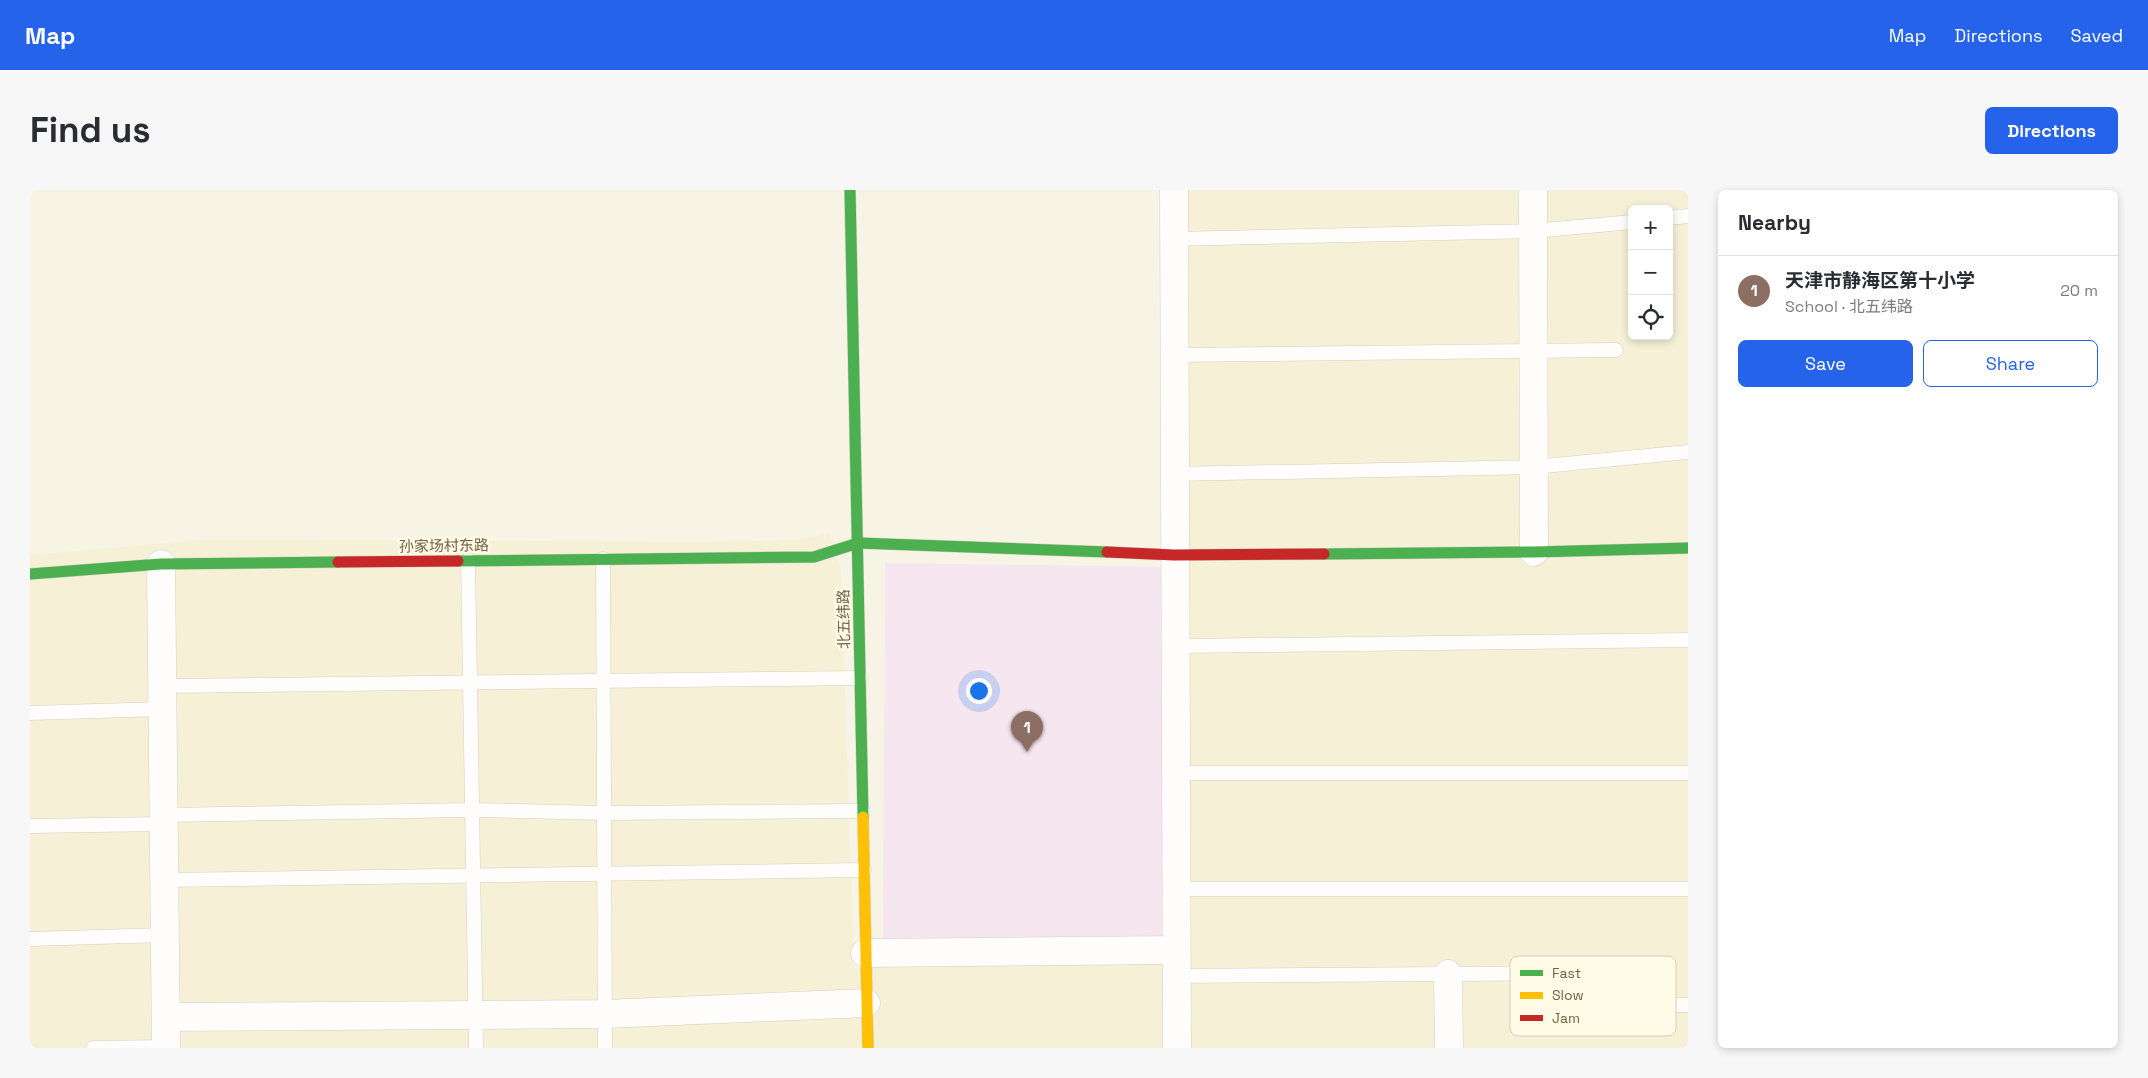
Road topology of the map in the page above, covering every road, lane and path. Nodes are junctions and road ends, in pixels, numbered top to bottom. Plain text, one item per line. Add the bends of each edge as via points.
1 (850, 190) edge
2 (1174, 190) edge
3 (1533, 190) edge
4 (1688, 216) edge
5 (1673, 218) edge
6 (1628, 222) edge
7 (1533, 231) junction
8 (1174, 239) junction
9 (1616, 350) dead end
10 (1534, 351) junction
11 (1174, 354) junction
12 (1688, 452) edge
13 (1534, 467) junction
14 (1174, 474) junction
15 (858, 543) junction
16 (1688, 548) edge
17 (1534, 552) junction
18 (1174, 555) junction
19 (603, 559) junction
20 (468, 560) junction
21 (162, 564) junction
22 (30, 574) edge
23 (1688, 640) edge
24 (1176, 646) junction
25 (860, 678) junction
26 (604, 680) junction
27 (470, 683) junction
28 (163, 697) junction
29 (30, 713) edge
30 (1176, 773) junction
31 (1688, 773) edge
32 (472, 810) junction
33 (863, 811) junction
34 (604, 813) junction
35 (164, 820) junction
36 (30, 826) edge
37 (864, 870) junction
38 (604, 874) junction
39 (473, 876) junction
40 (165, 880) junction
41 (1176, 889) junction
42 (1688, 889) edge
43 (165, 935) junction
44 (30, 939) edge
45 (865, 954) junction
46 (1177, 963) junction
47 (1448, 974) junction
48 (1510, 974) edge
49 (866, 1003) junction
50 (605, 1014) junction
51 (475, 1015) junction
52 (166, 1017) junction
53 (93, 1048) edge
54 (166, 1048) edge
55 (476, 1048) edge
56 (605, 1048) edge
57 (868, 1048) edge
58 (1177, 1048) edge
59 (1449, 1048) edge

1 - 15 street, 北五纬路
2 - 8 street
3 - 7 street
4 - 5 lane
6 - 7 lane
7 - 8 lane
7 - 10 street
8 - 11 street
9 - 10 lane
10 - 11 lane
10 - 13 street
11 - 14 street
12 - 13 lane
13 - 14 lane
13 - 17 street
14 - 18 street
15 - 18 street, 孙家场村东路
15 - 19 street, 孙家场村东路 via 814,557
15 - 25 street, 北五纬路
16 - 17 street, 孙家场村东路
17 - 18 street, 孙家场村东路
18 - 24 street
19 - 20 street, 孙家场村东路
19 - 26 lane
20 - 21 street, 孙家场村东路
20 - 27 lane
21 - 22 street, 孙家场村东路
21 - 28 street
23 - 24 lane
24 - 30 street
25 - 26 lane
25 - 33 street, 北五纬路
26 - 27 lane
26 - 34 lane
27 - 28 lane
27 - 32 lane
28 - 29 lane
28 - 35 street
30 - 31 lane
30 - 41 street
32 - 34 lane
32 - 35 lane
32 - 39 lane
33 - 34 lane
33 - 37 street, 北五纬路
34 - 38 lane
35 - 36 lane
35 - 40 street
37 - 38 lane
37 - 45 street, 北五纬路
38 - 39 lane
38 - 50 lane
39 - 40 lane
39 - 51 lane
40 - 43 street
41 - 42 lane
41 - 46 street
43 - 44 lane
43 - 52 street
45 - 46 street
45 - 49 street, 北五纬路
46 - 47 lane
46 - 58 street
47 - 48 lane
47 - 59 street
49 - 50 street
49 - 57 street, 北五纬路
50 - 51 street
50 - 56 lane
51 - 52 street
51 - 55 lane
52 - 54 street
53 - 54 lane

